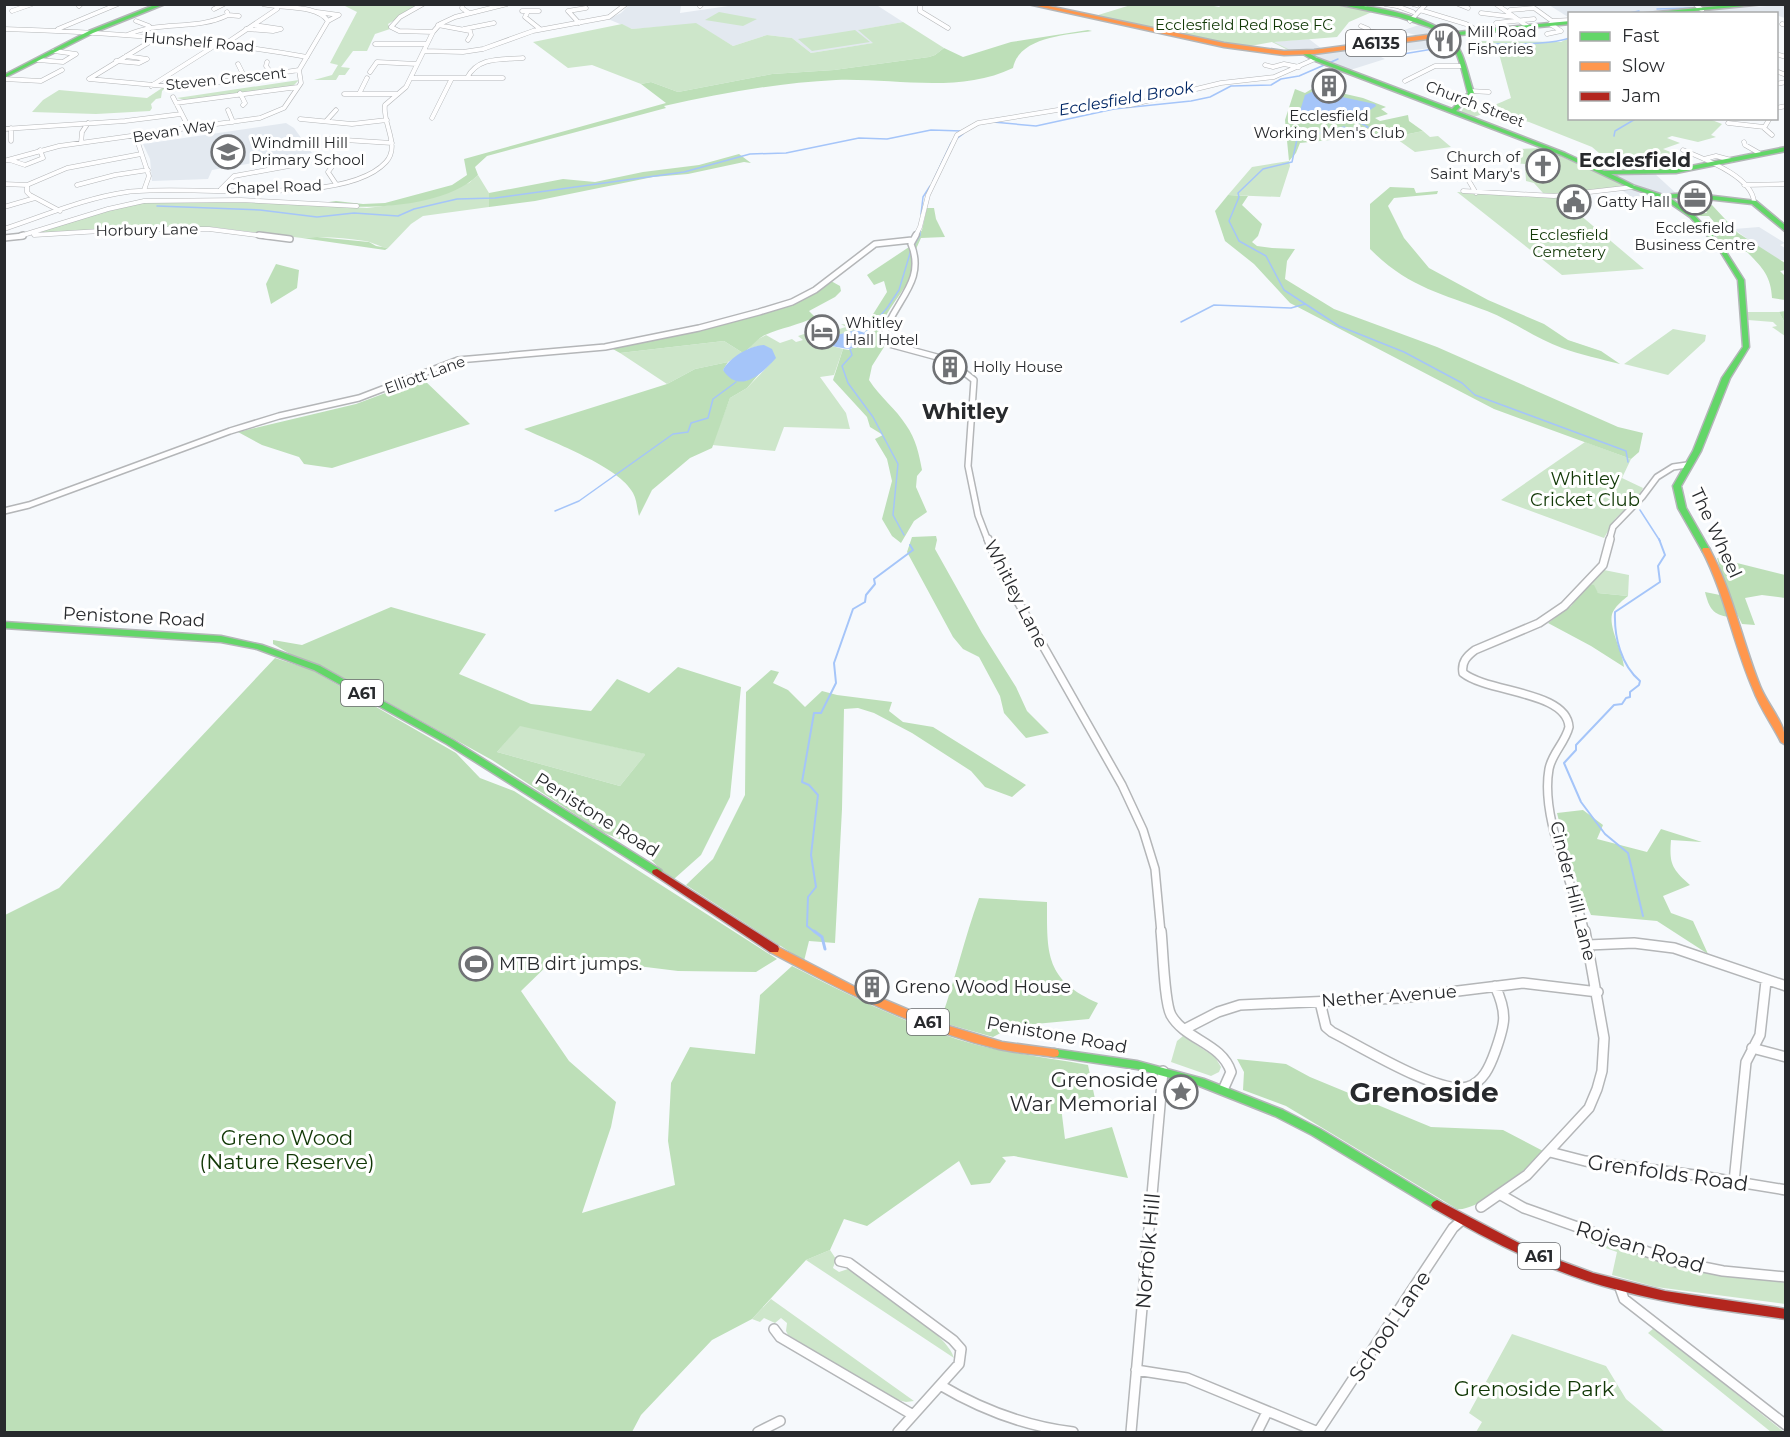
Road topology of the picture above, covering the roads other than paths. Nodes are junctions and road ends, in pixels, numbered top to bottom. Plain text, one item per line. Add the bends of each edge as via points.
1 (33, 4) edge
2 (118, 4) edge
3 (163, 4) edge
4 (209, 4) edge
5 (263, 4) edge
6 (423, 4) edge
7 (463, 4) edge
8 (507, 4) edge
9 (626, 4) edge
10 (920, 4) edge
11 (1030, 4) edge
12 (1339, 4) edge
13 (1385, 4) edge
14 (1426, 4) edge
15 (1458, 4) edge
16 (1496, 4) edge
17 (222, 5) edge
18 (1399, 5) edge
19 (1760, 5) edge
20 (1364, 6) edge
21 (1468, 6) edge
22 (1545, 7) dead end
23 (1698, 7) edge
24 (586, 8) dead end
25 (1536, 8) junction
26 (214, 9) dead end
27 (277, 9) junction
28 (1420, 10) junction
29 (1510, 10) junction
30 (12, 11) dead end
31 (539, 11) dead end
32 (315, 12) junction
33 (1680, 12) edge
34 (469, 13) junction
35 (1480, 13) dead end
36 (238, 16) dead end
37 (1411, 16) junction
38 (1540, 17) dead end
39 (1516, 19) junction
40 (327, 21) junction
41 (1568, 21) edge
42 (136, 23) dead end
43 (494, 23) dead end
44 (579, 23) junction
45 (1531, 23) junction
46 (253, 25) junction
47 (438, 25) junction
48 (1548, 25) junction
49 (149, 26) junction
50 (1361, 26) dead end
51 (464, 28) junction
52 (948, 28) dead end
53 (4, 29) edge
54 (246, 29) junction
55 (540, 29) junction
56 (56, 30) junction
57 (1366, 31) junction
58 (1478, 31) junction
59 (91, 32) junction
60 (434, 32) junction
61 (1446, 34) junction
62 (127, 35) junction
63 (156, 38) junction
64 (1357, 38) dead end
65 (468, 40) dead end
66 (1399, 40) junction
67 (219, 43) junction
68 (225, 44) junction
69 (428, 44) junction
70 (375, 50) dead end
71 (54, 51) junction
72 (424, 51) junction
73 (1305, 53) junction
74 (126, 56) junction
75 (307, 57) junction
76 (524, 58) dead end
77 (38, 60) junction
78 (116, 62) junction
79 (267, 62) dead end
80 (371, 62) dead end
81 (377, 62) junction
82 (1323, 62) junction
83 (417, 64) junction
84 (464, 65) dead end
85 (1265, 65) dead end
86 (474, 66) junction
87 (1462, 66) junction
88 (232, 67) dead end
89 (1299, 67) junction
90 (62, 70) dead end
91 (299, 70) junction
92 (370, 72) dead end
93 (272, 74) junction
94 (4, 78) edge
95 (245, 78) junction
96 (367, 78) dead end
97 (411, 78) junction
98 (452, 78) junction
99 (467, 78) junction
100 (503, 78) dead end
101 (1405, 81) dead end
102 (151, 86) junction
103 (298, 87) junction
104 (1470, 91) junction
105 (240, 93) junction
106 (1489, 93) dead end
107 (344, 94) dead end
108 (359, 94) junction
109 (398, 94) junction
110 (173, 97) dead end
111 (176, 103) junction
112 (243, 105) dead end
113 (228, 110) dead end
114 (336, 110) dead end
115 (1453, 111) junction
116 (181, 114) junction
117 (432, 118) dead end
118 (300, 119) dead end
119 (327, 120) junction
120 (387, 120) junction
121 (1769, 120) edge
122 (232, 122) junction
123 (88, 123) junction
124 (1728, 123) dead end
125 (1764, 127) junction
126 (11, 128) junction
127 (4, 129) edge
128 (189, 129) junction
129 (1772, 135) dead end
130 (136, 136) junction
131 (329, 139) dead end
132 (10, 141) edge
133 (1744, 141) dead end
134 (81, 143) junction
135 (392, 143) junction
136 (1785, 149) edge
137 (40, 150) junction
138 (1683, 150) dead end
139 (1759, 153) junction
140 (141, 154) junction
141 (339, 157) dead end
142 (1704, 159) junction
143 (7, 161) edge
144 (1724, 163) junction
145 (286, 168) dead end
146 (147, 170) junction
147 (1602, 173) junction
148 (1466, 176) dead end
149 (4, 184) edge
150 (82, 184) dead end
151 (336, 184) junction
152 (1785, 184) edge
153 (27, 185) junction
154 (1744, 185) junction
155 (1633, 187) junction
156 (221, 189) junction
157 (144, 190) junction
158 (1463, 191) dead end
159 (1476, 193) junction
160 (1662, 197) junction
161 (35, 198) junction
162 (1754, 202) junction
163 (357, 206) dead end
164 (4, 207) edge
165 (60, 211) junction
166 (4, 228) edge
167 (1785, 230) edge
168 (20, 236) junction
169 (4, 238) edge
170 (290, 239) dead end
171 (912, 240) junction
172 (1687, 465) junction
173 (4, 511) edge
174 (4, 626) edge
175 (1785, 742) edge
176 (1588, 945) junction
177 (1766, 981) junction
178 (1495, 986) junction
179 (1785, 986) edge
180 (1598, 992) junction
181 (1320, 1002) junction
182 (1185, 1029) junction
183 (1752, 1048) junction
184 (1785, 1057) edge
185 (1163, 1070) junction
186 (1223, 1090) junction
187 (1550, 1152) junction
188 (1734, 1182) junction
189 (1785, 1190) edge
190 (1501, 1195) junction
191 (1481, 1207) dead end
192 (1462, 1220) junction
193 (840, 1261) dead end
194 (1785, 1277) edge
195 (1619, 1285) junction
196 (1785, 1314) edge
197 (774, 1329) dead end
198 (1136, 1370) junction
199 (940, 1385) junction
200 (1267, 1412) junction
201 (914, 1415) junction
202 (780, 1421) dead end
203 (1785, 1425) edge
204 (758, 1432) edge
205 (898, 1432) edge
206 (1073, 1432) edge
207 (1131, 1432) edge
208 (1257, 1432) edge
209 (1318, 1432) edge

1 - 30 street
2 - 56 street
3 - 59 main road
4 - 17 street
5 - 27 street
6 - 60 street via 391,27 399,31
7 - 34 street via 462,8
8 - 34 street
9 - 44 street via 612,15
10 - 52 street via 920,11
11 - 73 main road, A6135 via 1232,47
12 - 20 main road
13 - 18 street
14 - 28 street
15 - 21 street
16 - 29 street
17 - 26 street
18 - 37 street
19 - 23 main road
20 - 37 main road
22 - 25 street
23 - 33 main road
24 - 44 street via 568,11
25 - 29 street
25 - 48 street
27 - 32 street
27 - 46 street
28 - 37 street
28 - 58 street
29 - 39 street
31 - 55 street via 525,11 525,17
32 - 40 street
32 - 40 street via 339,15
34 - 47 street
35 - 39 street via 1497,20
36 - 49 street via 227,13 206,27
37 - 61 main road
38 - 48 street
39 - 45 street
39 - 45 street
40 - 75 street
41 - 48 main road, A6135
42 - 49 street
43 - 51 street
44 - 55 street
45 - 48 main road, A6135
45 - 58 main road, A6135
46 - 54 street
46 - 54 street via 281,29
47 - 51 street
47 - 60 street
49 - 62 street
50 - 57 street
51 - 65 street via 471,33
53 - 56 street, Hunshelf Road
54 - 68 street
55 - 72 street via 473,51
56 - 59 street, Hunshelf Road
57 - 64 street
57 - 66 street
58 - 61 main road, A6135
59 - 62 street, Hunshelf Road
59 - 71 main road
60 - 69 street
61 - 66 main road, A6135
61 - 87 main road
62 - 63 street, Hunshelf Road
63 - 67 street, Hunshelf Road
63 - 74 street, Steven Crescent
66 - 73 main road, A6135
67 - 68 street, Hunshelf Road
67 - 102 street
68 - 75 street, Hunshelf Road
69 - 70 street via 377,44
69 - 72 street
71 - 77 main road
71 - 77 street via 76,54 63,62
72 - 83 street
73 - 82 main road, Church Street
74 - 78 street, Steven Crescent
74 - 78 street via 147,59 139,63
75 - 91 street
76 - 86 street
77 - 94 main road
78 - 102 street, Steven Crescent via 89,79
79 - 93 street
80 - 81 street
81 - 83 street
81 - 92 street
82 - 89 street
82 - 115 main road, Church Street
83 - 97 street
84 - 86 street
85 - 89 street
86 - 99 street
87 - 101 street via 1434,66
87 - 104 main road
88 - 95 street via 238,65
89 - 171 street via 1266,79 1221,83 1130,105 1082,106 976,124 957,135 928,195 920,227
90 - 94 street via 41,81
91 - 93 street, Steven Crescent
91 - 103 street via 302,80
93 - 95 street, Steven Crescent
95 - 102 street, Steven Crescent
96 - 108 street
97 - 98 street
97 - 109 street
98 - 99 street
98 - 117 street via 432,110
99 - 100 street
103 - 105 street
103 - 122 street, Bevan Way via 280,111
104 - 106 street
104 - 115 main road via 1471,95
105 - 111 street
105 - 112 street
107 - 108 street
108 - 109 street
109 - 120 street via 384,109
110 - 111 street
111 - 116 street
113 - 122 street
114 - 119 street
115 - 147 main road, Church Street
116 - 123 street
116 - 128 street
118 - 119 street
119 - 120 street via 352,124
120 - 135 street
121 - 125 street
122 - 128 street, Bevan Way
123 - 126 street
123 - 134 street
124 - 125 street
125 - 129 street
126 - 127 street
126 - 132 street
128 - 130 street, Bevan Way
130 - 134 street, Bevan Way
130 - 140 street
131 - 135 street
133 - 139 street
134 - 137 street, Bevan Way
135 - 151 street, Chapel Road via 389,158 380,168
136 - 139 main road
137 - 143 street, Bevan Way
137 - 143 street via 42,159 27,165
138 - 142 street
139 - 144 main road
140 - 146 street
140 - 153 street via 67,168
141 - 151 street via 328,172
142 - 144 street
142 - 144 street via 1716,156
144 - 147 main road via 1668,172
144 - 154 street
145 - 156 street via 234,176
146 - 150 street
146 - 157 street
147 - 155 main road, Church Street
148 - 159 street
149 - 153 street
151 - 156 street, Chapel Road via 308,189
152 - 154 street
153 - 161 street via 27,192
154 - 162 street
155 - 159 street via 1554,196
155 - 160 main road, Church Street
156 - 157 street, Chapel Road
157 - 165 street, Chapel Road
158 - 159 street
160 - 162 main road via 1688,195
160 - 172 main road, The Wheel via 1700,223 1736,268 1741,280 1747,340 1726,378 1697,452
161 - 164 street
161 - 165 street
162 - 167 main road
163 - 168 street via 241,200 144,201
165 - 166 street, Chapel Road
168 - 169 street, Horbury Lane
168 - 170 street, Horbury Lane via 209,229
171 - 173 street, Elliott Lane via 874,244 815,290 759,312 605,347 458,360 377,393 249,425
171 - 182 street, Whitley Lane via 919,265 888,318 884,338 889,344 948,360 974,381 968,466 978,515 1000,570 1122,785 1143,830 1155,869 1169,1012
172 - 175 main road, The Wheel via 1677,483 1680,500 1710,554 1757,689
172 - 176 street, Cinder Hill Lane via 1673,467 1657,477 1613,526 1603,565 1564,606 1539,623 1475,650 1462,665 1463,673 1473,681 1535,698 1566,715 1568,734 1554,754 1548,775 1558,846
174 - 185 main road, Penistone Road / A61 via 221,639 258,647 317,668 450,742 775,950 865,996 995,1044
176 - 177 street via 1634,943 1674,948
176 - 180 street, Cinder Hill Lane
177 - 179 street
177 - 183 street via 1760,1035
178 - 180 street, Nether Avenue via 1522,983
178 - 181 street, Nether Avenue via 1401,998
178 - 181 street via 1504,1012 1503,1030 1484,1079 1471,1087 1434,1084 1332,1032 1326,1027
180 - 187 street, Cinder Hill Lane via 1605,1041 1599,1081 1589,1108
181 - 182 street, Nether Avenue via 1240,1005
182 - 186 street, Whitley Lane via 1228,1062 1231,1072
183 - 184 street
183 - 188 street via 1744,1071
185 - 186 main road, A61
185 - 198 street, Norfolk Hill
186 - 192 main road, A61 via 1316,1132
187 - 188 street, Grenfolds Road via 1585,1161
187 - 190 street, Cinder Hill Lane
188 - 189 street, Grenfolds Road
190 - 191 street, Cinder Hill Lane
190 - 194 street, Rojean Road via 1524,1208 1673,1261
192 - 195 main road, A61 via 1563,1266
192 - 209 street, School Lane
193 - 199 street via 849,1263 953,1340 962,1352 958,1364
195 - 196 main road, A61 via 1714,1305
195 - 203 street via 1624,1299
197 - 201 street via 780,1337
198 - 200 street, School Lane via 1187,1378
198 - 207 street, Norfolk Hill
199 - 201 street
199 - 206 street via 988,1412 1034,1426
200 - 208 street
200 - 209 street, School Lane
201 - 205 street
202 - 204 street

